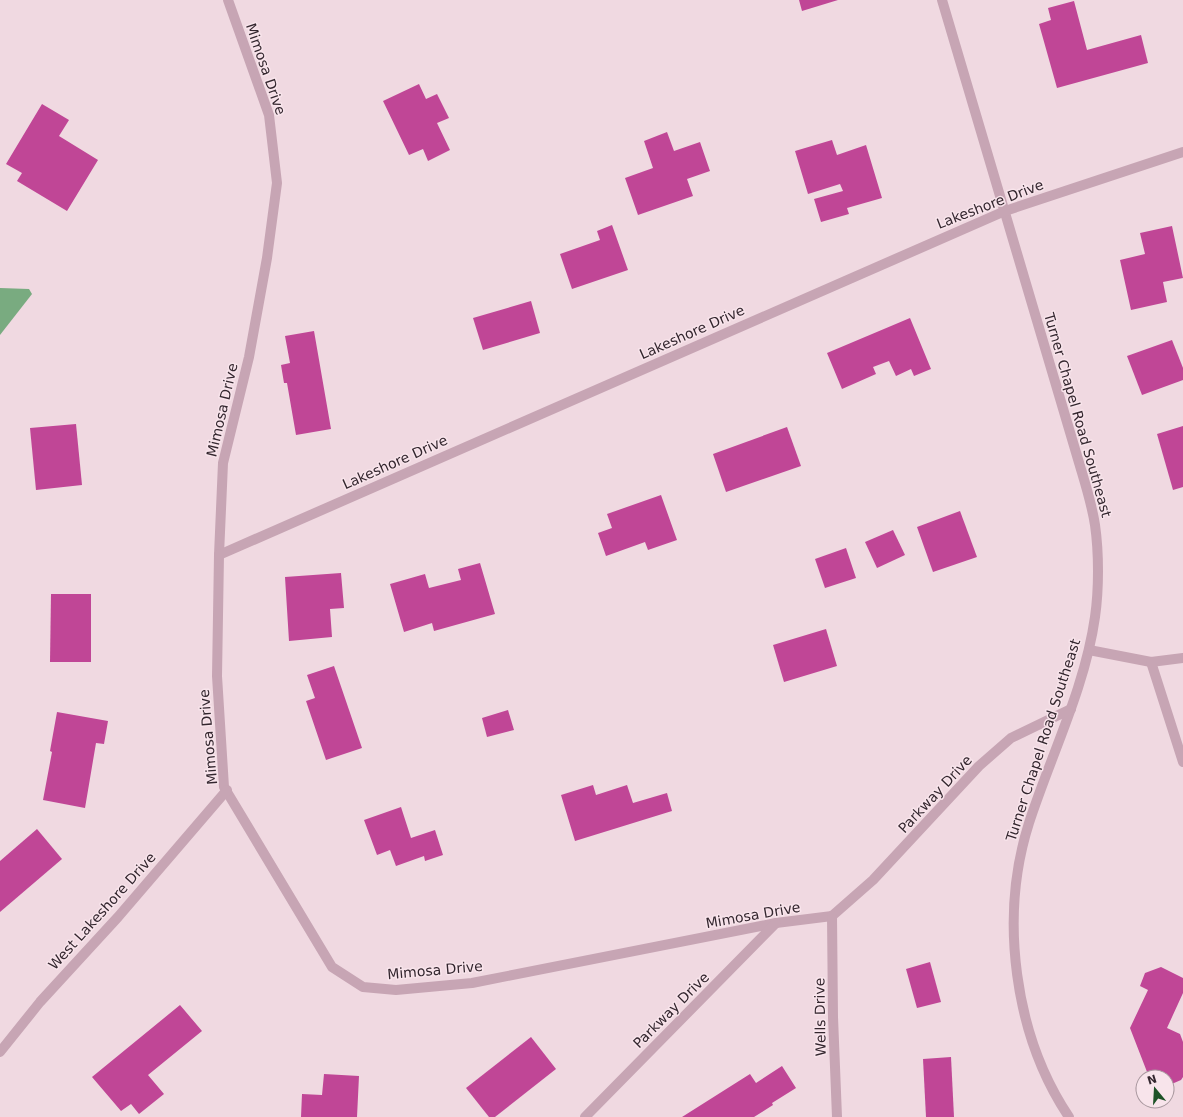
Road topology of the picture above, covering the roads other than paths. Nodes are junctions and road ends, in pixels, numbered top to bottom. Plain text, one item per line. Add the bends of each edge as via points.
1 (228, 0) edge
2 (942, 0) edge
3 (1183, 152) edge
4 (1004, 211) junction
5 (219, 555) junction
6 (1089, 650) junction
7 (1183, 658) edge
8 (1151, 662) junction
9 (1071, 709) junction
10 (1183, 762) edge
11 (226, 790) junction
12 (832, 916) junction
13 (776, 923) junction
14 (0, 1052) edge
15 (585, 1117) edge
16 (837, 1117) edge
17 (1068, 1117) edge

1 - 5 street, Mimosa Drive via 269,115 278,183 249,358 223,463
2 - 4 street, Turner Chapel Road Southeast
3 - 4 street, Lakeshore Drive
4 - 5 street, Lakeshore Drive
4 - 6 street, Turner Chapel Road Southeast via 1084,480 1095,526 1098,589
5 - 11 street, Mimosa Drive via 217,676
6 - 8 street
6 - 9 street, Turner Chapel Road Southeast
7 - 8 street
8 - 10 street
9 - 12 street, Parkway Drive via 1011,738 979,766 873,880
9 - 17 street, Turner Chapel Road Southeast via 1029,824 1014,902 1016,964 1027,1021 1049,1083
11 - 13 street, Mimosa Drive via 332,967 363,987 396,990 472,983
11 - 14 street, West Lakeshore Drive via 40,1002
12 - 13 street, Mimosa Drive
12 - 16 street, Wells Drive
13 - 15 street, Parkway Drive

